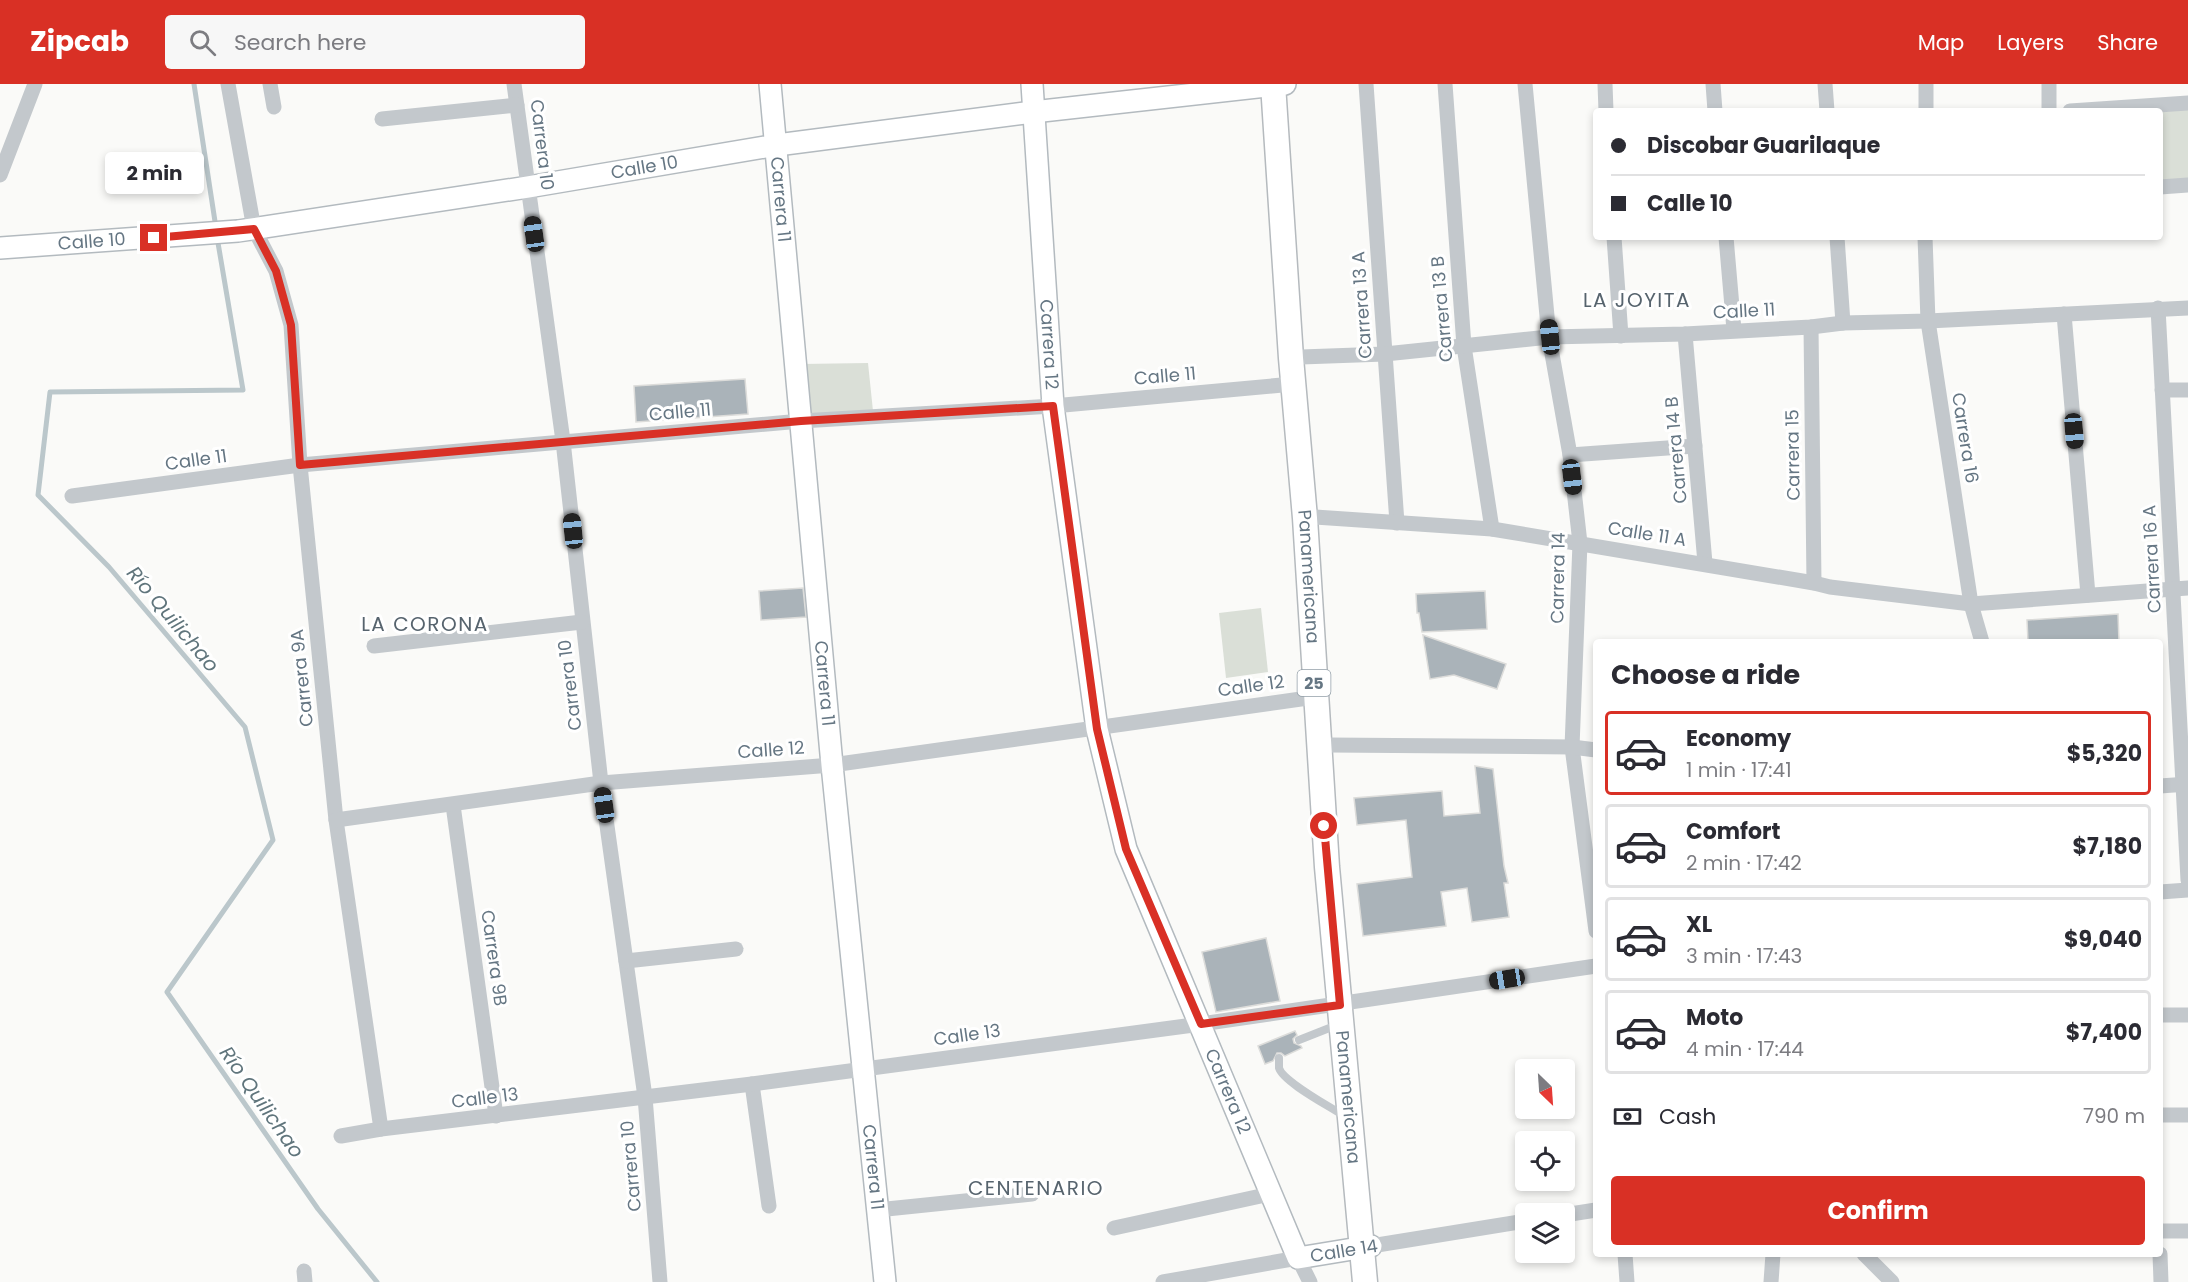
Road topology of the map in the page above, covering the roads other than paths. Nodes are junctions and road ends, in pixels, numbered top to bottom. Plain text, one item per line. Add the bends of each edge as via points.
1 (35, 84) edge
2 (228, 84) edge
3 (270, 84) edge
4 (514, 84) edge
5 (770, 84) edge
6 (1032, 84) edge
7 (1281, 84) edge
8 (1366, 84) edge
9 (1445, 84) edge
10 (1525, 84) edge
11 (1605, 84) edge
12 (1713, 84) edge
13 (1825, 84) edge
14 (1926, 84) edge
15 (2049, 84) edge
16 (2188, 103) edge
17 (517, 105) junction
18 (274, 107) dead end
19 (1606, 108) edge
20 (1715, 108) edge
21 (1827, 108) edge
22 (1926, 108) edge
23 (2049, 108) edge
24 (2114, 108) edge
25 (1033, 112) junction
26 (382, 119) dead end
27 (777, 145) junction
28 (0, 175) edge
29 (2188, 185) edge
30 (2163, 187) edge
31 (528, 188) junction
32 (246, 230) junction
33 (1614, 240) edge
34 (1726, 240) edge
35 (1837, 240) edge
36 (1925, 240) edge
37 (0, 248) edge
38 (2158, 308) junction
39 (2188, 308) edge
40 (2064, 314) junction
41 (1928, 321) junction
42 (1843, 323) junction
43 (1811, 327) junction
44 (1734, 330) junction
45 (1685, 334) junction
46 (1621, 336) junction
47 (1550, 337) junction
48 (1464, 346) junction
49 (1385, 354) junction
50 (1301, 357) junction
51 (1293, 384) junction
52 (2162, 390) junction
53 (2188, 390) edge
54 (1053, 406) junction
55 (801, 421) junction
56 (563, 441) junction
57 (1695, 446) junction
58 (1570, 455) junction
59 (300, 465) junction
60 (72, 496) dead end
61 (1315, 517) junction
62 (1397, 522) junction
63 (1492, 529) junction
64 (1580, 543) junction
65 (1705, 563) junction
66 (1814, 582) junction
67 (2180, 588) edge
68 (2088, 595) junction
69 (1971, 604) junction
70 (582, 622) junction
71 (1981, 639) edge
72 (374, 646) dead end
73 (1315, 697) junction
74 (2183, 699) edge
75 (1097, 729) junction
76 (1329, 745) junction
77 (1572, 747) junction
78 (1593, 750) edge
79 (832, 765) junction
80 (601, 783) junction
81 (2185, 784) edge
82 (2163, 786) edge
83 (453, 805) junction
84 (336, 820) junction
85 (2188, 880) edge
86 (2188, 890) edge
87 (2163, 892) edge
88 (1593, 908) edge
89 (736, 949) dead end
90 (626, 961) junction
91 (1593, 967) edge
92 (1344, 1010) junction
93 (2163, 1015) edge
94 (2188, 1015) edge
95 (1201, 1024) junction
96 (1299, 1040) dead end
97 (1279, 1058) dead end
98 (863, 1069) junction
99 (752, 1084) junction
100 (645, 1097) junction
101 (2163, 1115) edge
102 (2188, 1115) edge
103 (496, 1116) junction
104 (1351, 1120) junction
105 (381, 1129) junction
106 (341, 1136) dead end
107 (1032, 1194) dead end
108 (1270, 1194) junction
109 (769, 1206) dead end
110 (877, 1210) junction
111 (1593, 1210) edge
112 (1575, 1213) edge
113 (1515, 1223) edge
114 (1114, 1228) dead end
115 (2163, 1231) edge
116 (2188, 1231) edge
117 (1366, 1247) junction
118 (1625, 1257) edge
119 (1773, 1257) edge
120 (1867, 1257) edge
121 (2160, 1257) edge
122 (1298, 1258) junction
123 (660, 1282) edge
124 (885, 1282) edge
125 (1163, 1282) edge
126 (1310, 1282) edge
127 (1365, 1282) edge
128 (1376, 1282) edge
129 (1627, 1282) edge
130 (1771, 1282) edge
131 (1892, 1282) edge
132 (2161, 1282) edge

1 - 28 street
2 - 32 street, Carrera 9A
3 - 18 street
4 - 17 street, Carrera 10
5 - 27 street, Carrera 11
6 - 25 street, Carrera 12
7 - 25 street, Calle 10
7 - 50 main road, Panamericana / 25
7 - 51 main road, Panamericana / 25
8 - 49 street, Carrera 13 A
9 - 48 street, Carrera 13 B
10 - 47 street, Carrera 14
11 - 19 street
12 - 20 street
13 - 21 street
14 - 22 street
15 - 23 street
16 - 24 street
17 - 26 street
17 - 31 street, Carrera 10
25 - 27 street, Calle 10
25 - 54 street, Carrera 12
27 - 31 street, Calle 10
27 - 55 street, Carrera 11
29 - 30 street
31 - 32 street, Calle 10
31 - 56 street, Carrera 10
32 - 37 street, Calle 10
32 - 59 street, Carrera 9A via 276,271 291,325
33 - 46 street
34 - 44 street
35 - 42 street
36 - 41 street, Carrera 16
38 - 39 street, Calle 11
38 - 40 street, Calle 11
38 - 52 street, Carrera 16 A
40 - 41 street, Calle 11
40 - 68 street
41 - 42 street, Calle 11
41 - 69 street, Carrera 16
42 - 43 street, Calle 11
43 - 44 street, Calle 11
43 - 66 street, Carrera 15
44 - 45 street, Calle 11
45 - 46 street, Calle 11
45 - 57 street, Carrera 14 B
46 - 47 street, Calle 11
47 - 48 street, Calle 11
47 - 58 street, Carrera 14
48 - 49 street, Calle 11
48 - 63 street, Carrera 13 B
49 - 50 street, Calle 11
49 - 62 street, Carrera 13 A
50 - 61 main road, Panamericana / 25
51 - 54 street, Calle 11
51 - 73 main road, Panamericana / 25
52 - 53 street
52 - 67 street, Carrera 16 A
54 - 55 street, Calle 11
54 - 75 street, Carrera 12
55 - 56 street, Calle 11
55 - 79 street, Carrera 11
56 - 59 street, Calle 11
56 - 70 street, Carrera 10
57 - 58 street
57 - 65 street, Carrera 14 B
58 - 64 street, Carrera 14
59 - 60 street, Calle 11
59 - 84 street, Carrera 9A
61 - 62 street, Calle 11 A
61 - 76 main road, Panamericana / 25
62 - 63 street, Calle 11 A
63 - 64 street, Calle 11 A
64 - 65 street, Calle 11 A
64 - 77 street, Carrera 14
65 - 66 street, Calle 11 A
66 - 69 street, Calle 11 A
67 - 68 street, Calle 11 A
67 - 74 street, Carrera 16 A
68 - 69 street, Calle 11 A
69 - 71 street, Carrera 16
70 - 72 street
70 - 80 street, Carrera 10
73 - 75 street, Calle 12
73 - 92 main road, Panamericana / 25 via 1327,867
74 - 81 street, Carrera 16 A
75 - 79 street, Calle 12
75 - 95 street, Carrera 12 via 1126,849
76 - 77 street
76 - 92 main road, Panamericana / 25
77 - 78 street
77 - 88 street, Carrera 14
79 - 80 street, Calle 12
79 - 98 street, Carrera 11
80 - 83 street, Calle 12
80 - 90 street, Carrera 10
81 - 82 street
81 - 85 street, Carrera 16 A
83 - 84 street, Calle 12
83 - 103 street, Carrera 9B
84 - 105 street, Carrera 9A
86 - 87 street
89 - 90 street
90 - 100 street, Carrera 10
91 - 92 street, Calle 13
92 - 95 street, Calle 13
92 - 96 lane
92 - 104 main road, Panamericana / 25
92 - 117 main road, Panamericana / 25
93 - 94 street
95 - 98 street, Calle 13
95 - 108 street, Carrera 12
97 - 104 lane via 1283,1074 1294,1084
98 - 99 street, Calle 13
98 - 110 street, Carrera 11
99 - 100 street, Calle 13
99 - 109 street
100 - 103 street, Calle 13
100 - 123 street, Carrera 10
101 - 102 street
103 - 105 street, Calle 13
104 - 117 main road, Panamericana / 25
105 - 106 street, Calle 13
107 - 110 street
108 - 114 street
108 - 122 street, Carrera 12
110 - 124 street, Carrera 11
111 - 112 street
113 - 117 street, Calle 14
115 - 116 street
117 - 122 street, Calle 14
117 - 127 main road, Panamericana / 25
117 - 128 main road, Panamericana / 25
118 - 129 street
119 - 130 street
120 - 131 street
121 - 132 street
122 - 125 street, Calle 14
122 - 126 street, Carrera 12

